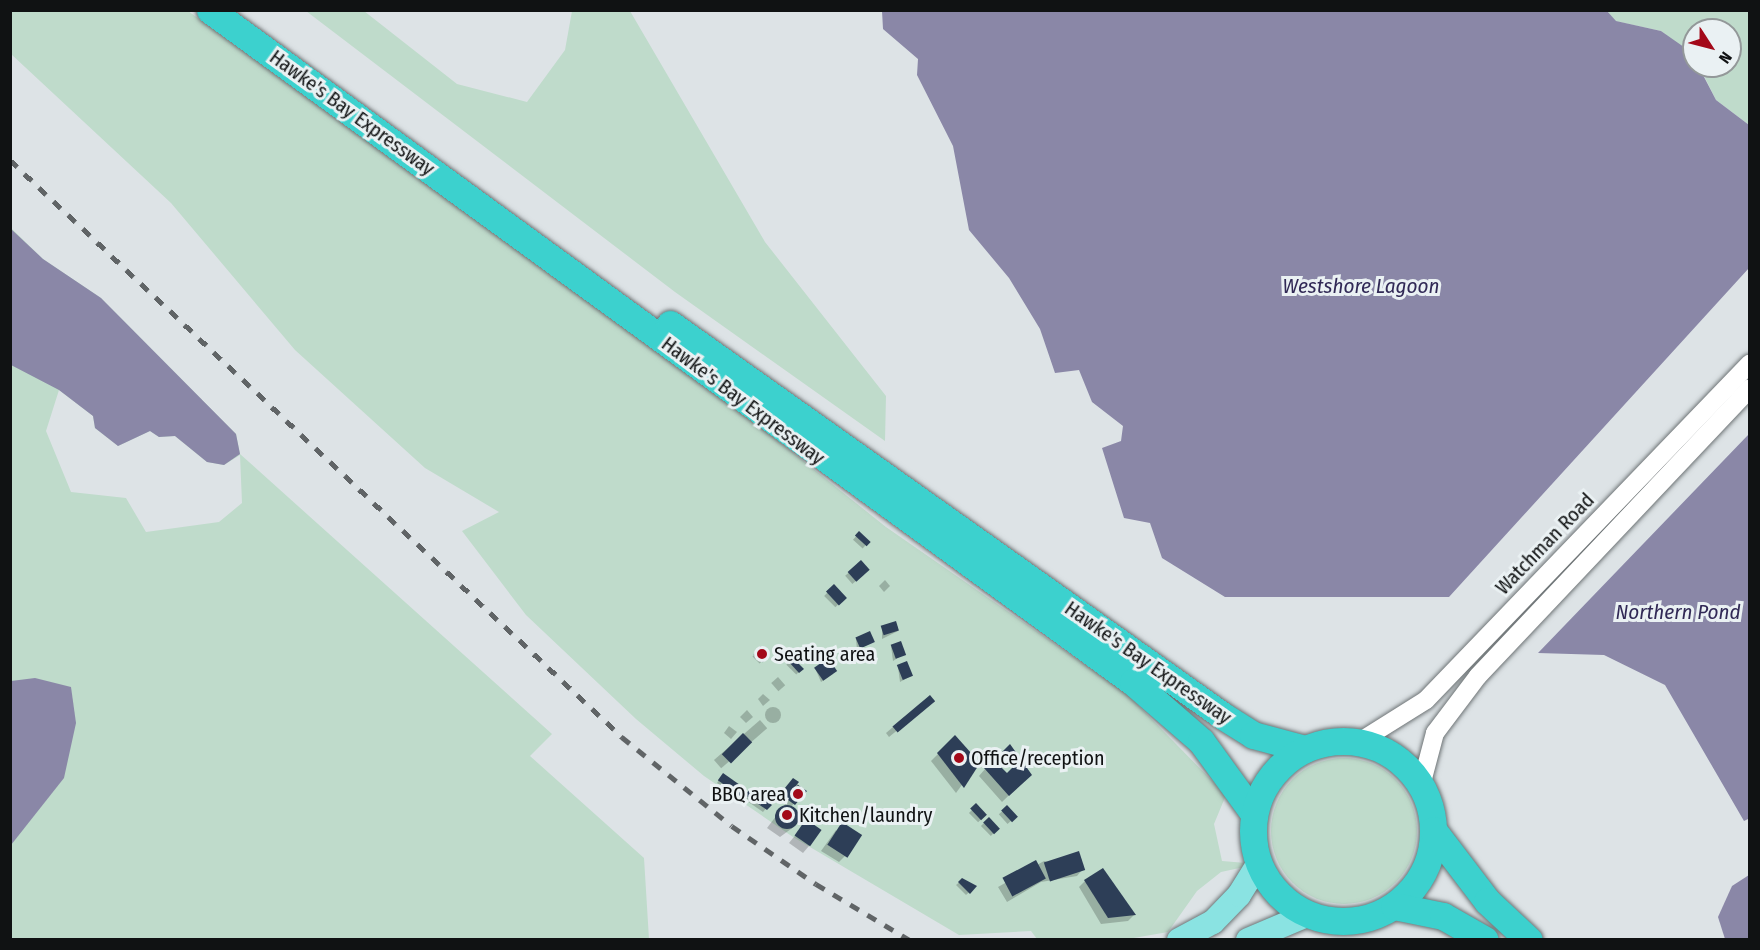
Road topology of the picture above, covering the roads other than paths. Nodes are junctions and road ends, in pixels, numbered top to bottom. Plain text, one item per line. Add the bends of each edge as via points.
1 (210, 10) edge
2 (240, 10) edge
3 (1749, 363) edge
4 (1749, 388) edge
5 (1359, 742) junction
6 (1305, 749) junction
7 (1421, 786) junction
8 (1254, 814) junction
9 (1433, 830) junction
10 (1258, 864) junction
11 (1394, 906) junction
12 (1307, 915) junction
13 (1179, 939) edge
14 (1248, 939) edge
15 (1485, 939) edge
16 (1529, 939) edge

1 - 8 highway, Hawke's Bay Expressway via 1133,682 1201,741
2 - 6 highway, Hawke's Bay Expressway via 1223,716 1253,735
3 - 5 street, Watchman Road via 1426,700
4 - 7 street, Watchman Road via 1478,676 1435,733
5 - 6 highway
5 - 7 highway via 1405,765
6 - 8 highway via 1272,775
7 - 9 highway
8 - 10 highway
9 - 11 highway via 1423,873
9 - 16 highway via 1487,901
10 - 12 highway via 1269,885
10 - 13 main road via 1239,895 1213,922
11 - 12 highway via 1367,919 1337,922
11 - 15 highway via 1443,915
12 - 14 main road

